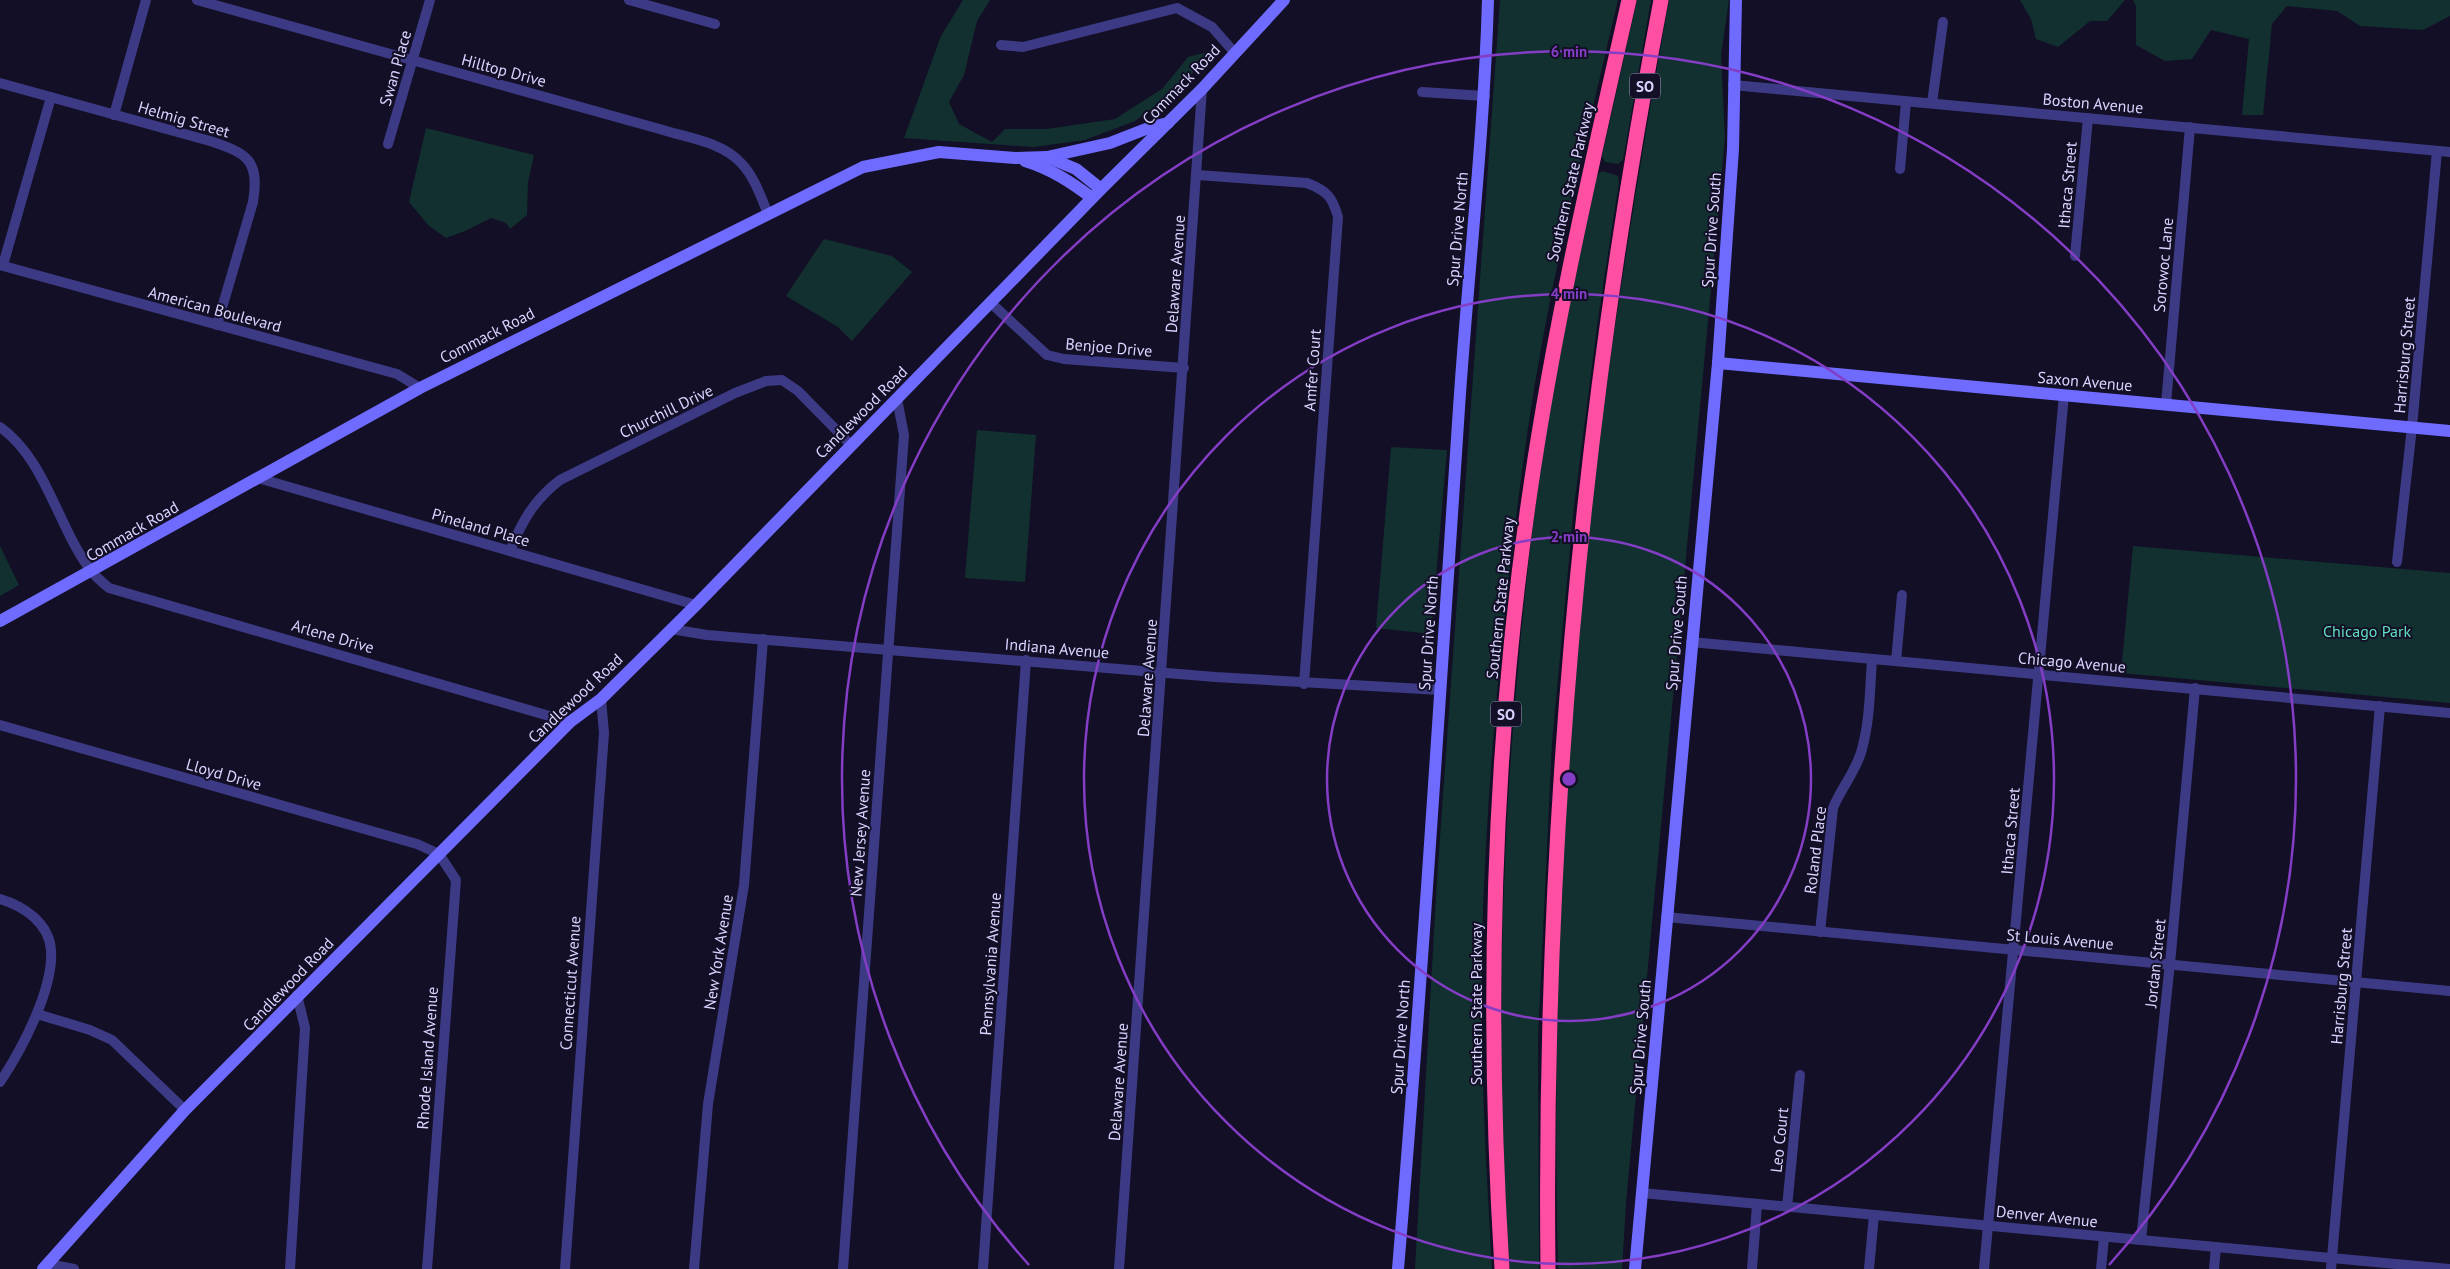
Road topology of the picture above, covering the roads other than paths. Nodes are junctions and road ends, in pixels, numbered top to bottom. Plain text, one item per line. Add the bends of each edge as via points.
1 (146, 0) edge
2 (198, 0) edge
3 (430, 0) edge
4 (629, 0) edge
5 (1284, 0) edge
6 (1488, 0) edge
7 (1629, 0) edge
8 (1661, 0) edge
9 (1736, 0) edge
10 (1943, 22) dead end
11 (716, 24) dead end
12 (1001, 45) dead end
13 (1234, 52) junction
14 (413, 61) junction
15 (0, 83) edge
16 (1733, 85) junction
17 (1202, 89) junction
18 (1422, 92) dead end
19 (1485, 96) junction
20 (51, 98) junction
21 (1906, 102) junction
22 (1932, 103) junction
23 (114, 115) junction
24 (2088, 118) junction
25 (1168, 122) junction
26 (2190, 127) junction
27 (388, 144) dead end
28 (2437, 151) junction
29 (2450, 152) edge
30 (1047, 157) junction
31 (1015, 158) junction
32 (1900, 169) dead end
33 (1198, 175) junction
34 (1096, 194) junction
35 (768, 214) junction
36 (2075, 256) dead end
37 (2, 265) edge
38 (991, 304) junction
39 (217, 325) junction
40 (1718, 364) junction
41 (1184, 368) junction
42 (420, 388) junction
43 (2064, 395) junction
44 (897, 399) junction
45 (2166, 404) junction
46 (0, 427) edge
47 (2412, 427) junction
48 (2450, 431) edge
49 (850, 445) junction
50 (258, 478) junction
51 (510, 551) junction
52 (2397, 562) dead end
53 (92, 572) junction
54 (1902, 595) dead end
55 (696, 605) junction
56 (0, 622) edge
57 (671, 629) junction
58 (763, 639) junction
59 (1691, 642) junction
60 (888, 650) junction
61 (1872, 659) junction
62 (1026, 660) junction
63 (1896, 661) junction
64 (1162, 672) junction
65 (2039, 674) junction
66 (1304, 684) junction
67 (2195, 688) junction
68 (1440, 690) junction
69 (601, 699) junction
70 (2380, 706) junction
71 (2450, 712) edge
72 (570, 722) junction
73 (0, 725) edge
74 (439, 854) junction
75 (0, 899) edge
76 (1666, 917) junction
77 (1820, 932) junction
78 (2014, 950) junction
79 (2170, 964) junction
80 (2356, 981) junction
81 (2450, 991) edge
82 (297, 995) junction
83 (37, 1014) junction
84 (1800, 1075) dead end
85 (0, 1082) edge
86 (185, 1110) junction
87 (1642, 1193) junction
88 (1757, 1205) junction
89 (1787, 1208) junction
90 (1874, 1215) junction
91 (1988, 1226) junction
92 (2104, 1237) junction
93 (2141, 1240) junction
94 (2216, 1247) junction
95 (2332, 1258) junction
96 (46, 1266) edge
97 (74, 1269) edge
98 (290, 1269) edge
99 (427, 1269) edge
100 (565, 1269) edge
101 (694, 1269) edge
102 (843, 1269) edge
103 (983, 1269) edge
104 (1119, 1269) edge
105 (1398, 1269) edge
106 (1502, 1269) edge
107 (1548, 1269) edge
108 (1635, 1269) edge
109 (1752, 1269) edge
110 (1869, 1269) edge
111 (1984, 1269) edge
112 (2101, 1269) edge
113 (2214, 1269) edge
114 (2331, 1269) edge
115 (2448, 1269) edge

1 - 23 street
2 - 14 street, Hilltop Drive
3 - 14 street, Swan Place
4 - 11 street
5 - 13 street, Commack Road
6 - 19 street, Spur Drive North
7 - 106 highway, Southern State Parkway / SO via 1558,322 1529,493 1516,601 1498,811 1494,915 1494,1116
8 - 107 highway, SO via 1611,295 1580,534 1568,660 1550,981
9 - 16 street, Spur Drive South
10 - 22 street
12 - 13 street via 1016,48 1031,45 1177,8 1212,27
13 - 17 street, Commack Road
14 - 27 street, Swan Place
14 - 35 street, Hilltop Drive via 723,149 741,162
15 - 20 street, Helmig Street
16 - 21 street, Boston Avenue
16 - 40 street, Spur Drive South via 1733,149
17 - 25 street, Commack Road
17 - 33 street, Delaware Avenue
18 - 19 street
19 - 68 street, Spur Drive North via 1462,358
20 - 23 street, Helmig Street
20 - 37 street
21 - 22 street, Boston Avenue
21 - 32 street
22 - 24 street, Boston Avenue
23 - 39 street, Helmig Street via 236,150 251,163 256,182 253,202
24 - 26 street, Boston Avenue
24 - 36 street, Ithaca Street
25 - 30 street via 1110,143
25 - 34 street, Commack Road
26 - 28 street, Boston Avenue
26 - 45 street, Sorowoc Lane
28 - 29 street, Boston Avenue
28 - 47 street, Harrisburg Street
30 - 31 street, Commack Road
30 - 34 street, Commack Road via 1076,169
31 - 34 street, Commack Road via 1041,166
31 - 35 street, Commack Road via 939,152 863,167
33 - 41 street, Delaware Avenue
33 - 66 street, Amfer Court via 1307,183 1323,190 1334,202 1338,217
34 - 38 street, Candlewood Road
35 - 42 street, Commack Road
37 - 39 street, American Boulevard
38 - 41 street, Benjoe Drive via 1047,355
38 - 44 street, Candlewood Road
39 - 42 street, American Boulevard via 397,374
40 - 43 street, Saxon Avenue
40 - 59 street, Spur Drive South
41 - 64 street, Delaware Avenue
42 - 50 street, Commack Road
43 - 45 street, Saxon Avenue
43 - 65 street, Ithaca Street
44 - 49 street, Candlewood Road
44 - 60 street, New Jersey Avenue via 904,435
45 - 47 street, Saxon Avenue
46 - 53 street, Arlene Drive via 15,438 31,461
47 - 48 street, Saxon Avenue
47 - 52 street, Harrisburg Street
49 - 51 street, Churchill Drive via 798,391 782,380 766,381 735,393 560,480 531,507
49 - 55 street, Candlewood Road
50 - 51 street, Pineland Place
50 - 53 street, Commack Road
51 - 55 street, Pineland Place
53 - 56 street, Commack Road
53 - 72 street, Arlene Drive via 109,588
54 - 63 street
55 - 57 street, Candlewood Road
57 - 58 street, Indiana Avenue
57 - 69 street, Candlewood Road
58 - 60 street, Indiana Avenue
58 - 101 street, New York Avenue via 744,885 708,1104
59 - 61 street, Chicago Avenue
59 - 76 street, Spur Drive South
60 - 62 street, Indiana Avenue
60 - 102 street, New Jersey Avenue
61 - 63 street, Chicago Avenue
61 - 77 street, Roland Place via 1862,750 1833,808
62 - 64 street, Indiana Avenue
62 - 103 street, Pennsylvania Avenue
63 - 65 street, Chicago Avenue
64 - 66 street, Indiana Avenue
64 - 104 street, Delaware Avenue
65 - 67 street, Chicago Avenue
65 - 78 street, Ithaca Street
66 - 68 street, Indiana Avenue
67 - 70 street, Chicago Avenue
67 - 79 street, Jordan Street
68 - 105 street, Spur Drive North
69 - 72 street, Candlewood Road
69 - 100 street, Connecticut Avenue via 604,732
70 - 71 street, Chicago Avenue
70 - 80 street, Harrisburg Street
72 - 74 street, Candlewood Road
73 - 74 street, Lloyd Drive via 417,844
74 - 82 street, Candlewood Road
74 - 99 street, Rhode Island Avenue via 456,880
75 - 83 street via 23,908 42,926 51,950 49,972
76 - 77 street, St Louis Avenue
76 - 87 street, Spur Drive South
77 - 78 street, St Louis Avenue
78 - 79 street, St Louis Avenue
78 - 91 street, Ithaca Street
79 - 80 street, St Louis Avenue
79 - 93 street, Jordan Street
80 - 81 street, St Louis Avenue
80 - 95 street, Harrisburg Street
82 - 86 street, Candlewood Road
82 - 98 street via 305,1028
83 - 85 street
83 - 86 street via 112,1040
84 - 89 street, Leo Court
86 - 96 street, Candlewood Road
87 - 88 street, Denver Avenue
87 - 108 street, Spur Drive South
88 - 89 street, Denver Avenue
88 - 109 street
89 - 90 street, Denver Avenue
90 - 91 street, Denver Avenue
90 - 110 street
91 - 92 street, Denver Avenue
91 - 111 street, Ithaca Street
92 - 93 street, Denver Avenue
92 - 112 street
93 - 94 street, Denver Avenue
94 - 95 street, Denver Avenue
94 - 113 street
95 - 114 street, Harrisburg Street
95 - 115 street, Denver Avenue
96 - 97 street

